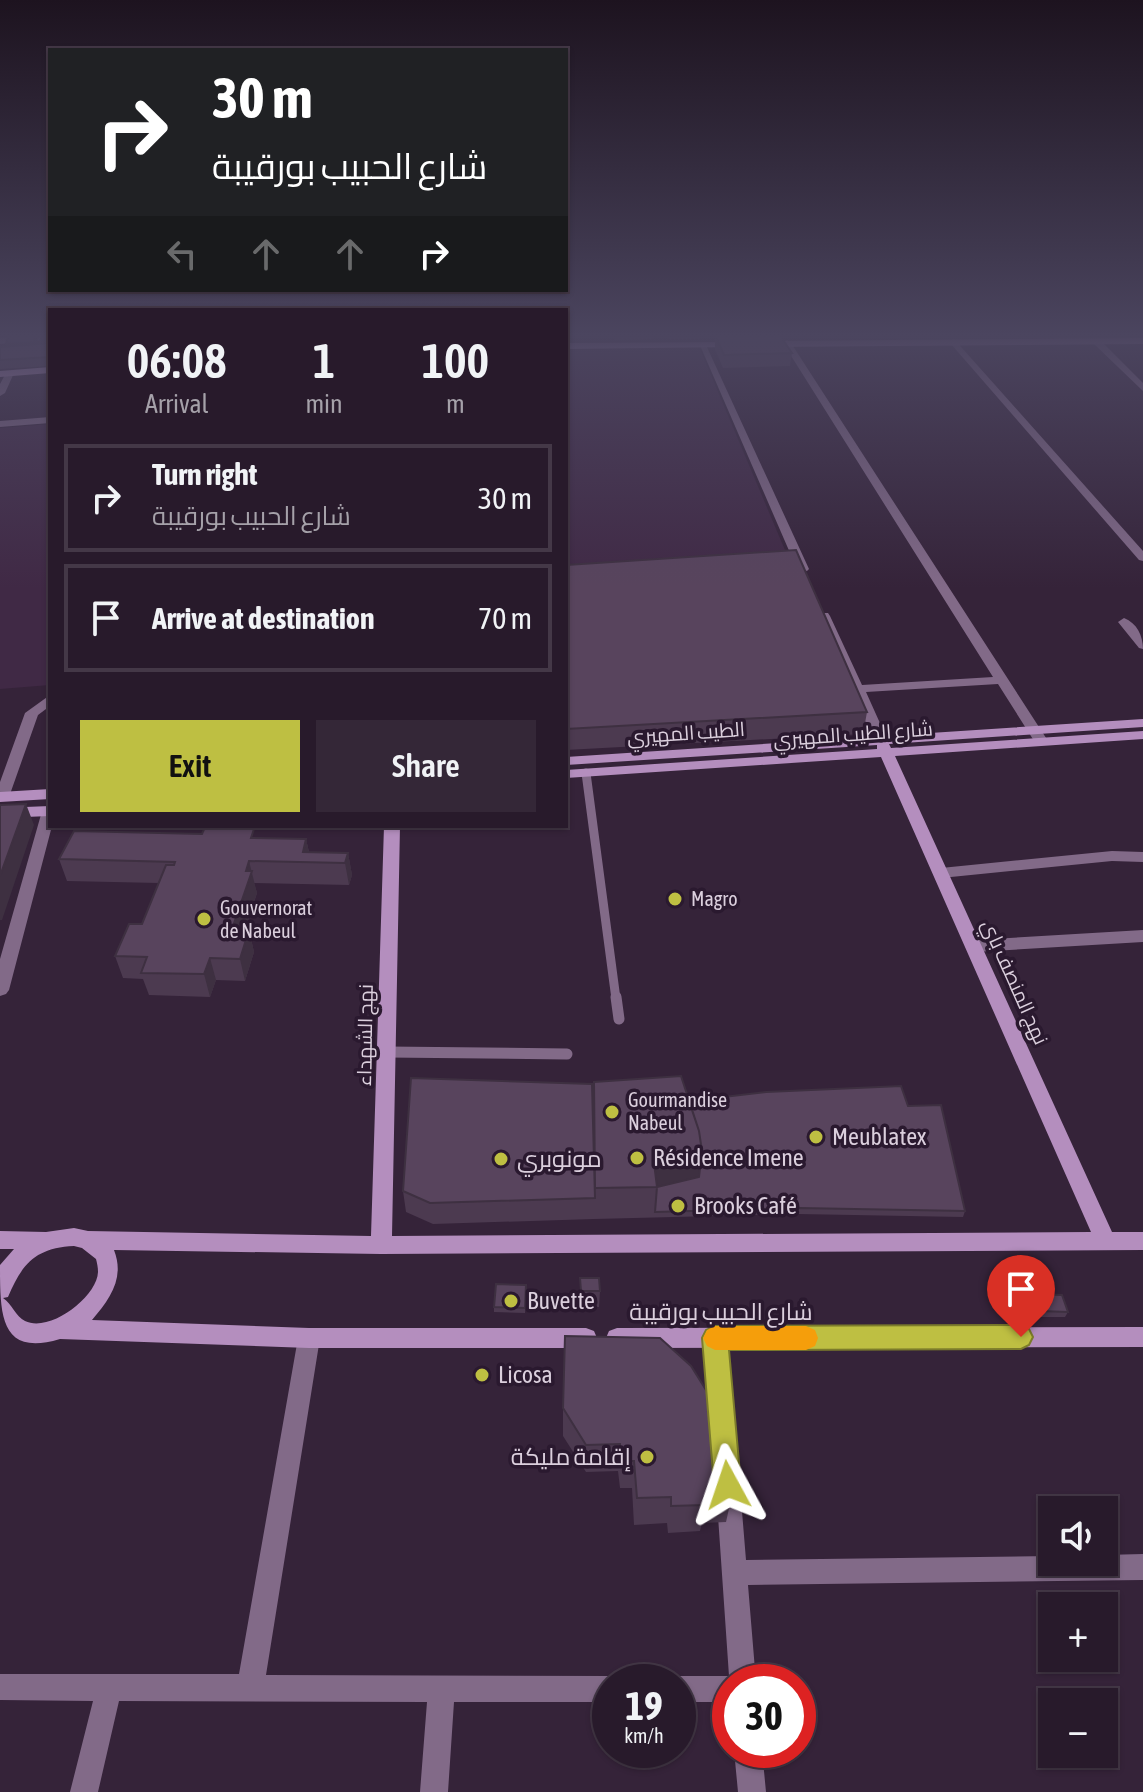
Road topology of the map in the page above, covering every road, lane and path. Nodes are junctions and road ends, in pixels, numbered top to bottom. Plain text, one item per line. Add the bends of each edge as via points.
1 (42, 421) edge
2 (736, 421) edge
3 (837, 421) edge
4 (1023, 421) edge
5 (0, 424) edge
6 (1143, 558) edge
7 (806, 574) edge
8 (819, 603) edge
9 (1124, 622) dead end
10 (1143, 645) edge
11 (1002, 680) junction
12 (858, 689) junction
13 (48, 701) edge
14 (1143, 723) edge
15 (1038, 735) junction
16 (1143, 735) edge
17 (883, 746) junction
18 (568, 761) edge
19 (586, 773) junction
20 (568, 774) edge
21 (48, 794) edge
22 (1, 802) edge
23 (48, 811) edge
24 (48, 818) edge
25 (392, 828) edge
26 (1143, 857) edge
27 (941, 873) junction
28 (1143, 936) edge
29 (975, 946) junction
30 (1, 981) edge
31 (619, 1019) dead end
32 (386, 1052) junction
33 (567, 1054) dead end
34 (0, 1240) edge
35 (49, 1240) junction
36 (88, 1240) junction
37 (1143, 1241) edge
38 (1106, 1242) junction
39 (381, 1245) junction
40 (0, 1290) edge
41 (0, 1307) edge
42 (60, 1329) junction
43 (9, 1330) edge
44 (1143, 1337) edge
45 (309, 1338) junction
46 (715, 1338) junction
47 (1143, 1567) edge
48 (735, 1573) junction
49 (742, 1664) edge
50 (0, 1687) edge
51 (109, 1688) junction
52 (250, 1688) junction
53 (441, 1689) junction
54 (592, 1689) edge
55 (750, 1768) edge
56 (84, 1792) edge
57 (434, 1792) edge
58 (752, 1792) edge

1 - 5 street
2 - 7 street
3 - 11 street
4 - 6 street
8 - 12 street
9 - 10 street
11 - 12 street
11 - 15 street
12 - 17 street
13 - 22 street via 32,713
14 - 15 street
15 - 16 street, شارع الطيب المهيري
15 - 17 street, شارع الطيب المهيري
17 - 18 street, الطيب المهيري
17 - 19 street, شارع الطيب المهيري
17 - 27 street, نهج المنصف باي
19 - 20 street, شارع الطيب المهيري
19 - 31 lane
21 - 22 street
22 - 23 street
24 - 30 street
25 - 32 street, نهج الشهداء
26 - 27 street
27 - 29 street, نهج المنصف باي
28 - 29 street
29 - 38 street, نهج المنصف باي
32 - 33 lane
32 - 39 street, نهج الشهداء
34 - 35 street
35 - 36 street
35 - 40 street via 12,1265
36 - 39 street
36 - 42 street via 102,1250 109,1265 107,1284 81,1318
37 - 38 street
38 - 39 street
41 - 43 street
42 - 43 street, شارع الحبيب بورقيبة
42 - 45 street, شارع الحبيب بورقيبة
44 - 46 street, شارع الحبيب بورقيبة
45 - 46 street, شارع الحبيب بورقيبة
45 - 52 street
46 - 48 street
47 - 48 street
48 - 49 street
50 - 51 street
51 - 52 street
51 - 56 street
52 - 53 street
53 - 54 street
53 - 57 street
55 - 58 street

